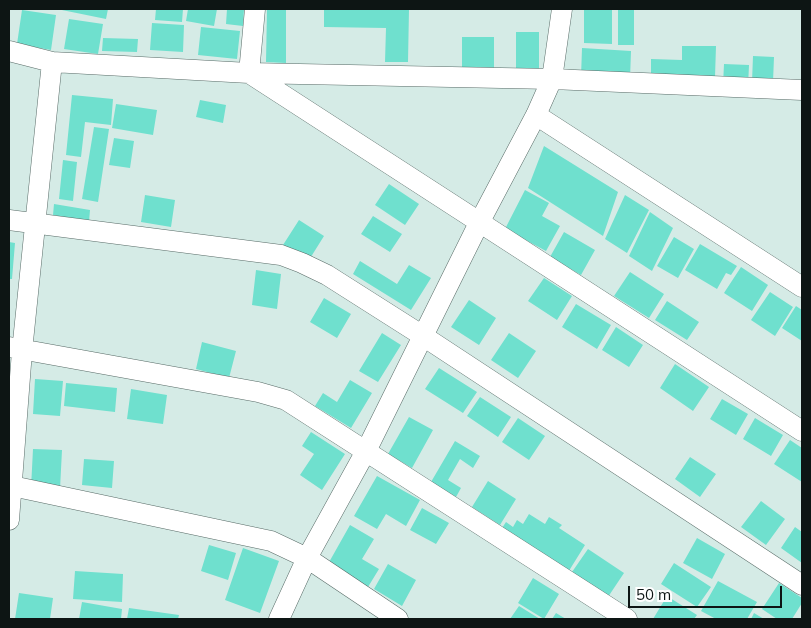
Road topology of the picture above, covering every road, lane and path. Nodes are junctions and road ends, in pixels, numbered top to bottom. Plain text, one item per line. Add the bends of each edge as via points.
1 (255, 9) edge
2 (562, 9) edge
3 (9, 51) edge
4 (52, 62) junction
5 (249, 73) junction
6 (552, 79) junction
7 (802, 90) edge
8 (536, 116) junction
9 (9, 220) edge
10 (479, 222) junction
11 (36, 224) junction
12 (802, 287) edge
13 (423, 336) junction
14 (15, 349) edge
15 (802, 431) edge
16 (366, 451) junction
17 (12, 486) junction
18 (9, 520) edge
19 (307, 558) junction
20 (802, 585) edge
21 (279, 619) edge
22 (398, 619) edge
23 (627, 619) edge

1 - 5 street
2 - 6 street
3 - 4 street
4 - 5 street
4 - 11 street
5 - 6 street
5 - 10 street
6 - 7 street
6 - 8 street
8 - 10 street
8 - 12 street
9 - 11 street
10 - 13 street
10 - 15 street
11 - 13 street via 281,255 326,275
11 - 14 street
13 - 16 street
13 - 20 street
14 - 16 street via 258,392 286,400
14 - 17 street
16 - 19 street
16 - 23 street
17 - 18 street
17 - 19 street via 270,540
19 - 21 street
19 - 22 street

